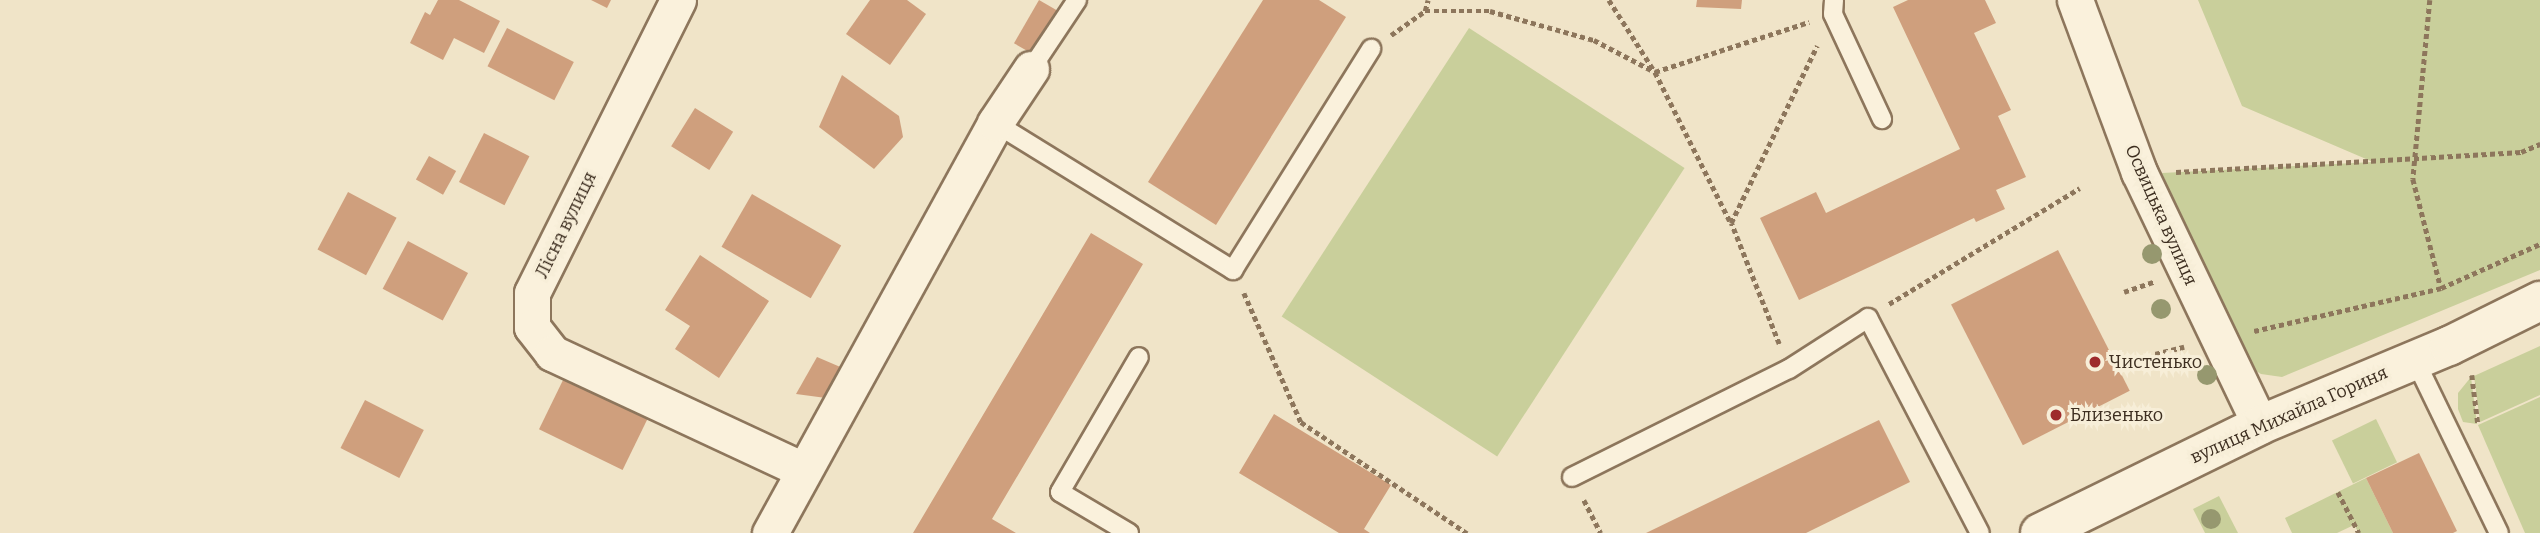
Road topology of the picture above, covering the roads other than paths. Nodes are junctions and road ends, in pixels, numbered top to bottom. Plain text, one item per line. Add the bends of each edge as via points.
1 (678, 0) edge
2 (1077, 0) edge
3 (2075, 0) edge
4 (1834, 7) edge
5 (1371, 49) road end
6 (1031, 69) joint
7 (1882, 119) dead end
8 (995, 123) junction
9 (2540, 301) edge
10 (1139, 358) dead end
11 (2415, 360) junction
12 (2260, 425) junction
13 (803, 470) junction
14 (1572, 477) road end
15 (770, 533) edge
16 (1129, 533) edge
17 (1980, 533) edge
18 (2040, 533) edge
19 (2499, 533) edge

1 - 13 street, Лісна вулиця via 532,293 532,327 552,353
2 - 6 lane
3 - 12 street, Освицька вулиця via 2140,172
4 - 7 lane
5 - 8 lane via 1233,270
6 - 8 street
8 - 13 street
9 - 11 street, вулиця Михайла Гориня
10 - 16 lane via 1060,492
11 - 12 street, вулиця Михайла Гориня
11 - 19 lane
12 - 18 street, вулиця Михайла Гориня
13 - 15 street
14 - 17 lane via 1788,369 1868,318

